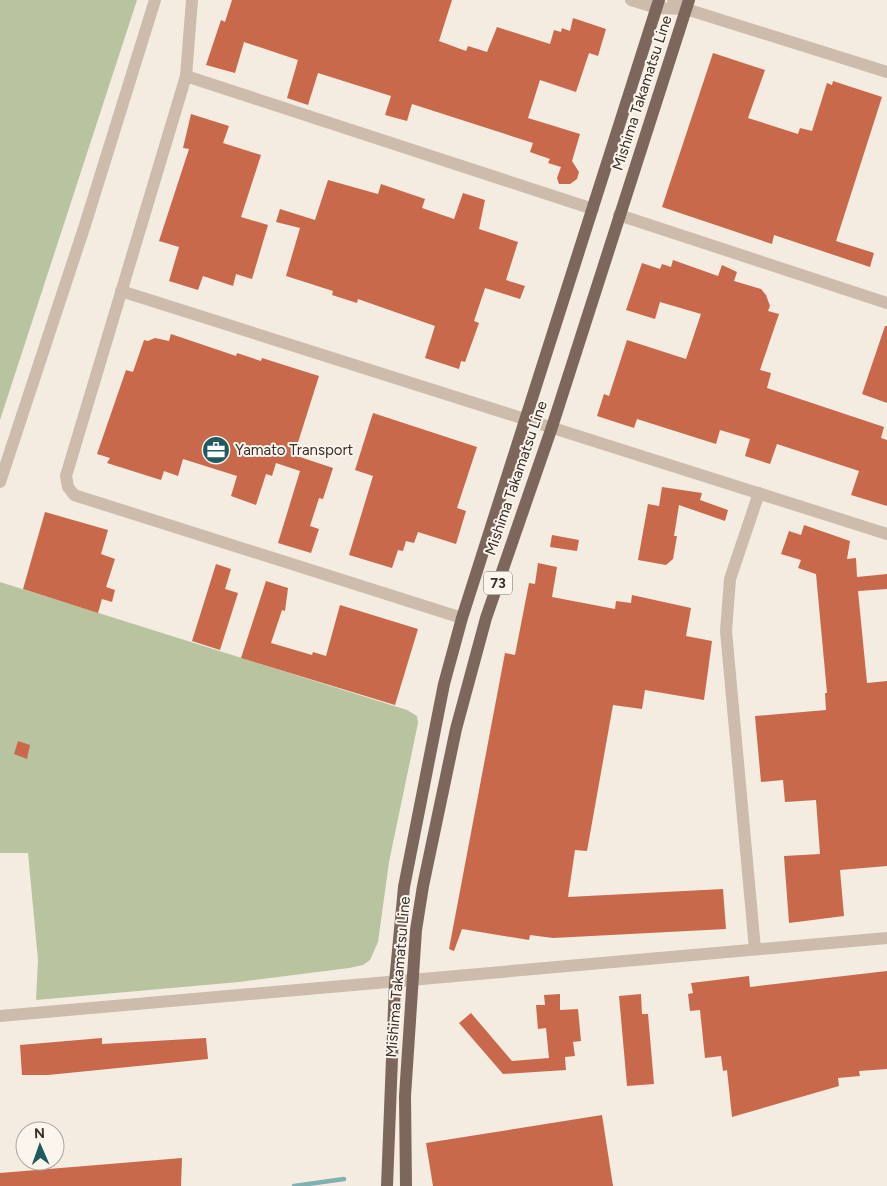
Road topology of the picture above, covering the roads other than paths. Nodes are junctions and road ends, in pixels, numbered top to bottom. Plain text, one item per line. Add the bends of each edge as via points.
1 (155, 0) edge
2 (192, 0) edge
3 (631, 0) edge
4 (673, 0) edge
5 (658, 4) edge
6 (688, 4) edge
7 (887, 72) edge
8 (186, 76) junction
9 (593, 209) junction
10 (619, 215) junction
11 (122, 291) junction
12 (887, 303) edge
13 (525, 419) junction
14 (552, 427) junction
15 (0, 482) edge
16 (760, 492) junction
17 (887, 534) edge
18 (462, 618) junction
19 (887, 938) edge
20 (755, 949) junction
21 (413, 980) junction
22 (395, 982) junction
23 (0, 1016) edge
24 (387, 1186) edge
25 (406, 1186) edge

1 - 15 street
2 - 8 street
3 - 5 street
4 - 6 street
5 - 6 street
5 - 9 main road, Mishima Takamatsu Line / 73
6 - 7 street
6 - 10 main road, Mishima Takamatsu Line / 73
8 - 9 street
8 - 11 street
9 - 13 main road, Mishima Takamatsu Line / 73
10 - 12 street
10 - 14 main road, Mishima Takamatsu Line / 73
11 - 13 street
11 - 18 street via 66,476 74,495
13 - 14 street
13 - 18 main road, Mishima Takamatsu Line / 73
14 - 16 street
14 - 21 main road, Mishima Takamatsu Line / 73 via 486,618 456,728 423,886
16 - 17 street
16 - 20 street via 730,579 726,613
18 - 22 main road, Mishima Takamatsu Line / 73 via 444,684 414,826 404,887
19 - 20 street
20 - 21 street
21 - 22 street
21 - 25 main road, Mishima Takamatsu Line / 73 via 405,1096
22 - 23 street
22 - 24 main road, Mishima Takamatsu Line / 73

